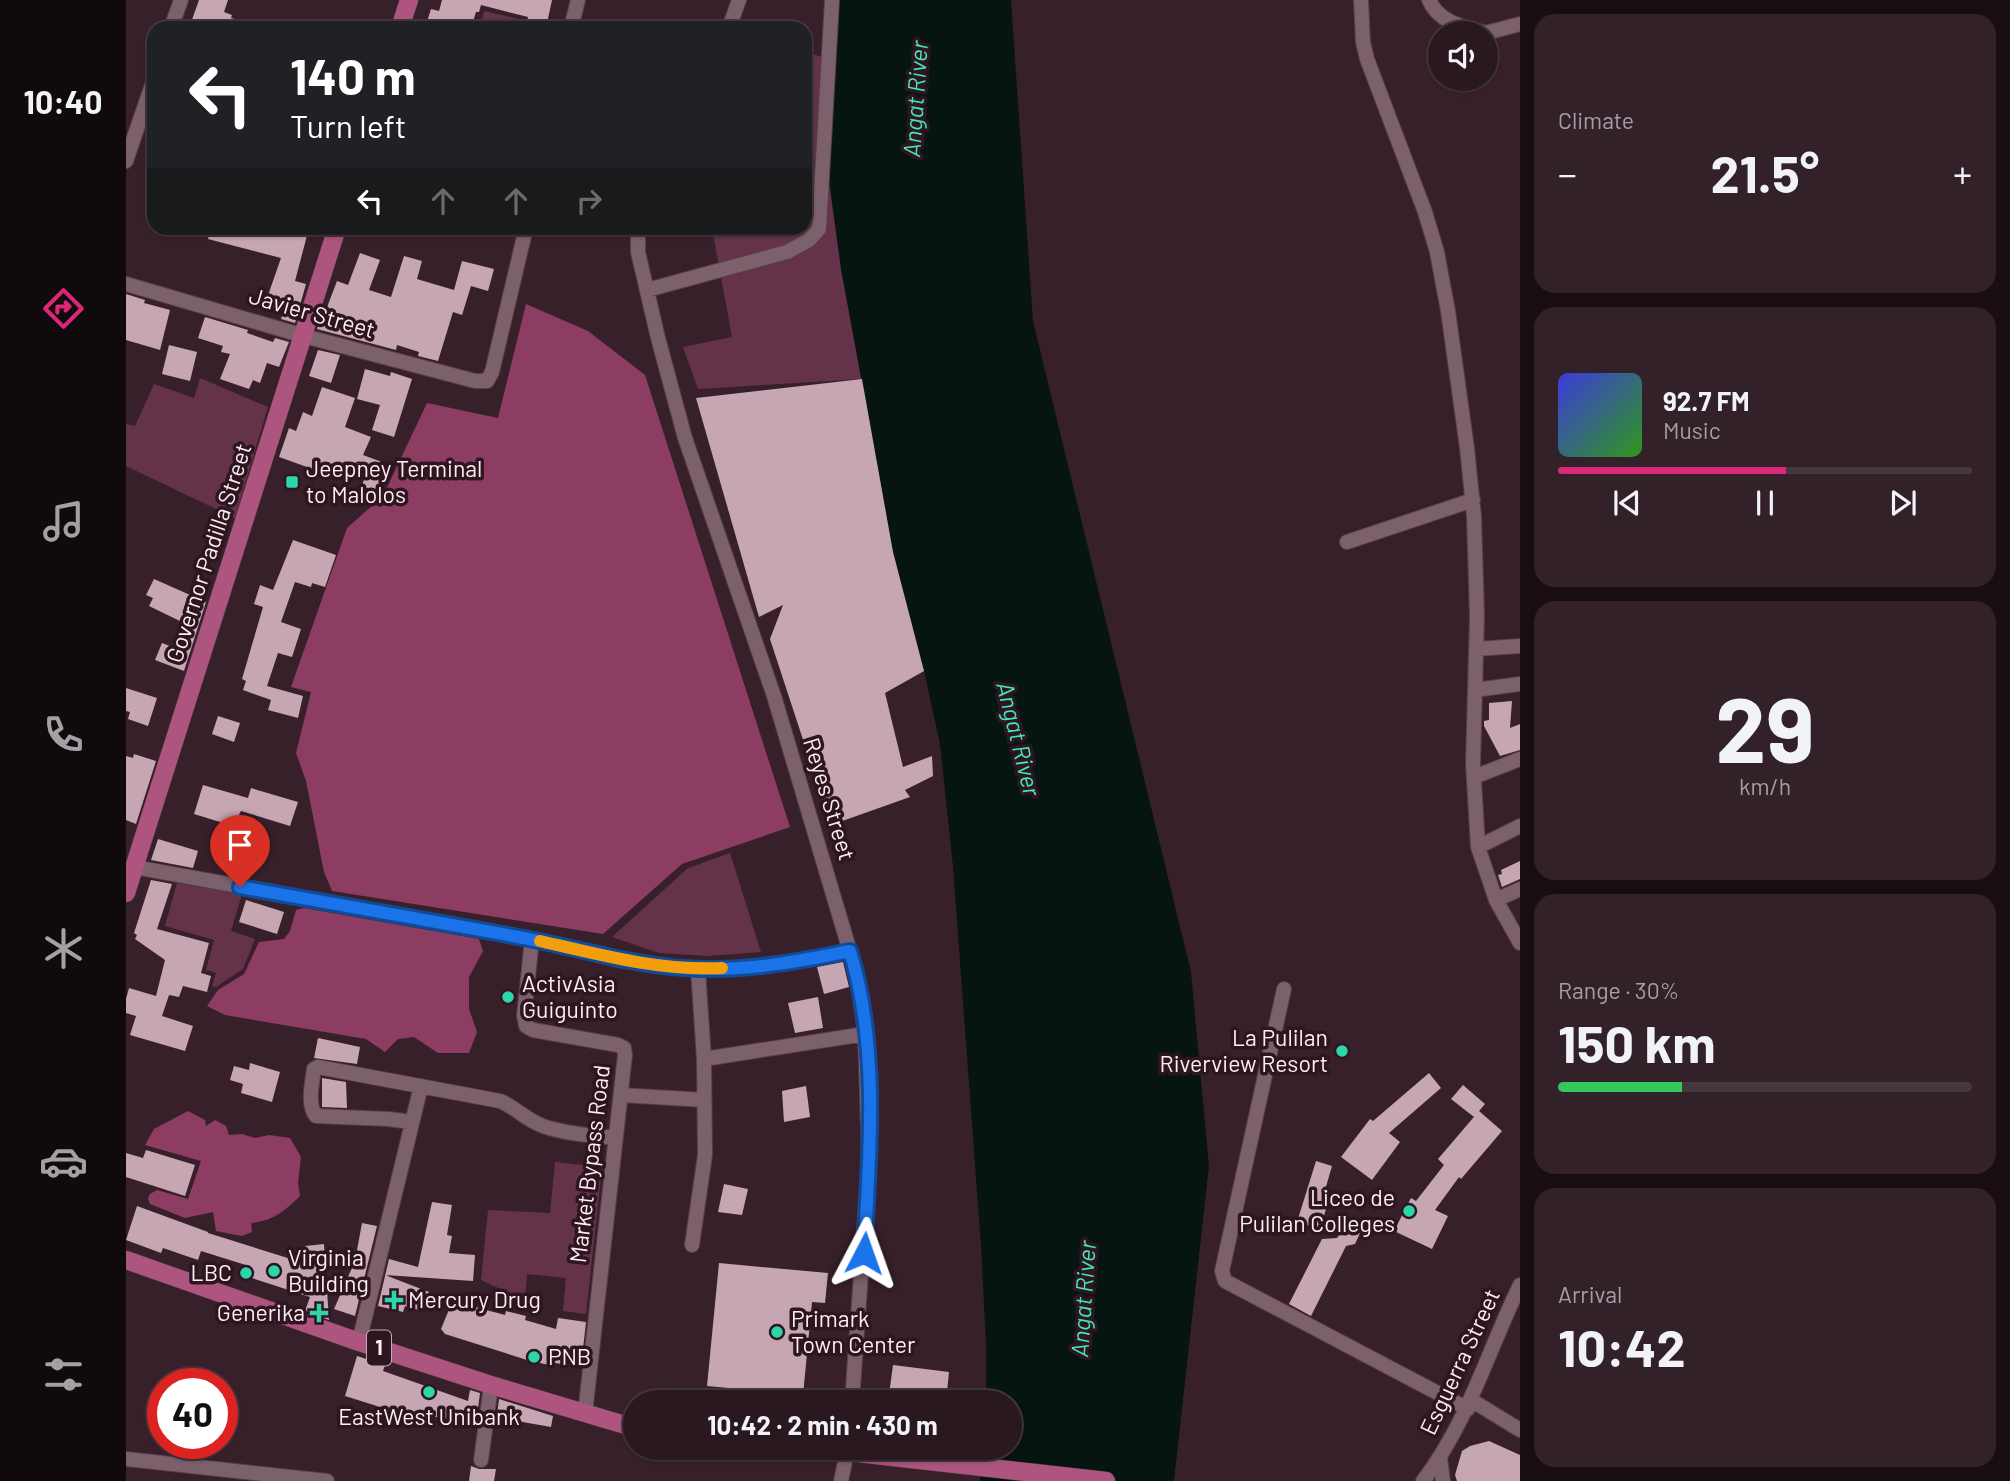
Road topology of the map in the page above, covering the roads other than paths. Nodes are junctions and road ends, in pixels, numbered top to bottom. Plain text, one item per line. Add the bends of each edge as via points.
1 (181, 0) edge
2 (409, 0) edge
3 (578, 0) edge
4 (739, 0) edge
5 (832, 0) edge
6 (1361, 0) edge
7 (1429, 0) edge
8 (174, 21) edge
9 (402, 21) edge
10 (573, 21) edge
11 (732, 21) edge
12 (1449, 21) edge
13 (1520, 24) edge
14 (1498, 30) edge
15 (147, 100) edge
16 (126, 161) edge
17 (335, 235) edge
18 (524, 235) edge
19 (638, 235) edge
20 (126, 284) edge
21 (647, 290) junction
22 (304, 336) junction
23 (1473, 500) junction
24 (1347, 542) dead end
25 (1520, 646) edge
26 (1476, 649) junction
27 (1520, 684) edge
28 (1475, 690) junction
29 (1520, 760) edge
30 (1474, 777) junction
31 (1520, 826) edge
32 (1478, 847) junction
33 (134, 867) junction
34 (1520, 889) edge
35 (127, 890) edge
36 (1496, 900) junction
37 (532, 939) junction
38 (1520, 943) edge
39 (850, 951) junction
40 (698, 969) junction
41 (1284, 989) dead end
42 (866, 1034) junction
43 (704, 1059) junction
44 (421, 1086) junction
45 (621, 1095) junction
46 (704, 1100) junction
47 (412, 1122) junction
48 (614, 1138) junction
49 (692, 1245) dead end
50 (126, 1260) edge
51 (1520, 1285) edge
52 (359, 1342) junction
53 (492, 1385) junction
54 (853, 1390) edge
55 (1469, 1405) junction
56 (585, 1414) junction
57 (623, 1425) edge
58 (1520, 1430) edge
59 (1440, 1458) junction
60 (126, 1459) edge
61 (481, 1460) dead end
62 (846, 1460) edge
63 (922, 1460) edge
64 (327, 1481) edge
65 (841, 1481) edge
66 (1106, 1481) edge
67 (1423, 1481) edge
68 (1443, 1481) edge

1 - 8 street
2 - 9 main road
3 - 10 street
4 - 11 street
5 - 21 street via 819,229 787,252
6 - 23 street via 1367,60 1437,252
7 - 12 street via 1433,10
13 - 14 street
15 - 16 street
17 - 22 main road, Governor Padilla Street
18 - 22 street, Javier Street via 487,381
19 - 21 street, Reyes Street
20 - 22 street, Javier Street
21 - 39 street, Reyes Street via 685,438 774,695
22 - 33 main road, Governor Padilla Street
23 - 24 street
23 - 26 street
25 - 26 street
26 - 28 street
27 - 28 street
28 - 30 street
29 - 30 street
30 - 32 street
31 - 32 street
32 - 36 street
33 - 35 main road, Governor Padilla Street
33 - 37 street
34 - 36 street
36 - 38 street
37 - 40 street via 618,960
37 - 45 street, Market Bypass Road via 526,1026 624,1048
39 - 40 street via 788,963
39 - 42 street, Reyes Street
40 - 43 street
41 - 55 street via 1222,1271 1225,1281
42 - 43 street
42 - 54 street, Reyes Street via 869,1158
43 - 46 street
44 - 47 street
44 - 47 street via 314,1069 311,1105 316,1116
44 - 48 street via 500,1101 542,1126
45 - 46 street
45 - 48 street, Market Bypass Road
46 - 49 street via 705,1155
47 - 52 street
48 - 56 street, Market Bypass Road
50 - 52 main road, 1
51 - 55 street, Esguerra Street
52 - 53 main road, 1
53 - 56 main road, 1
53 - 61 street
55 - 58 street
55 - 59 street, Esguerra Street
56 - 57 main road, 1
59 - 67 street, Esguerra Street
59 - 68 street, Esguerra Street
60 - 64 street
62 - 65 street
63 - 66 main road

